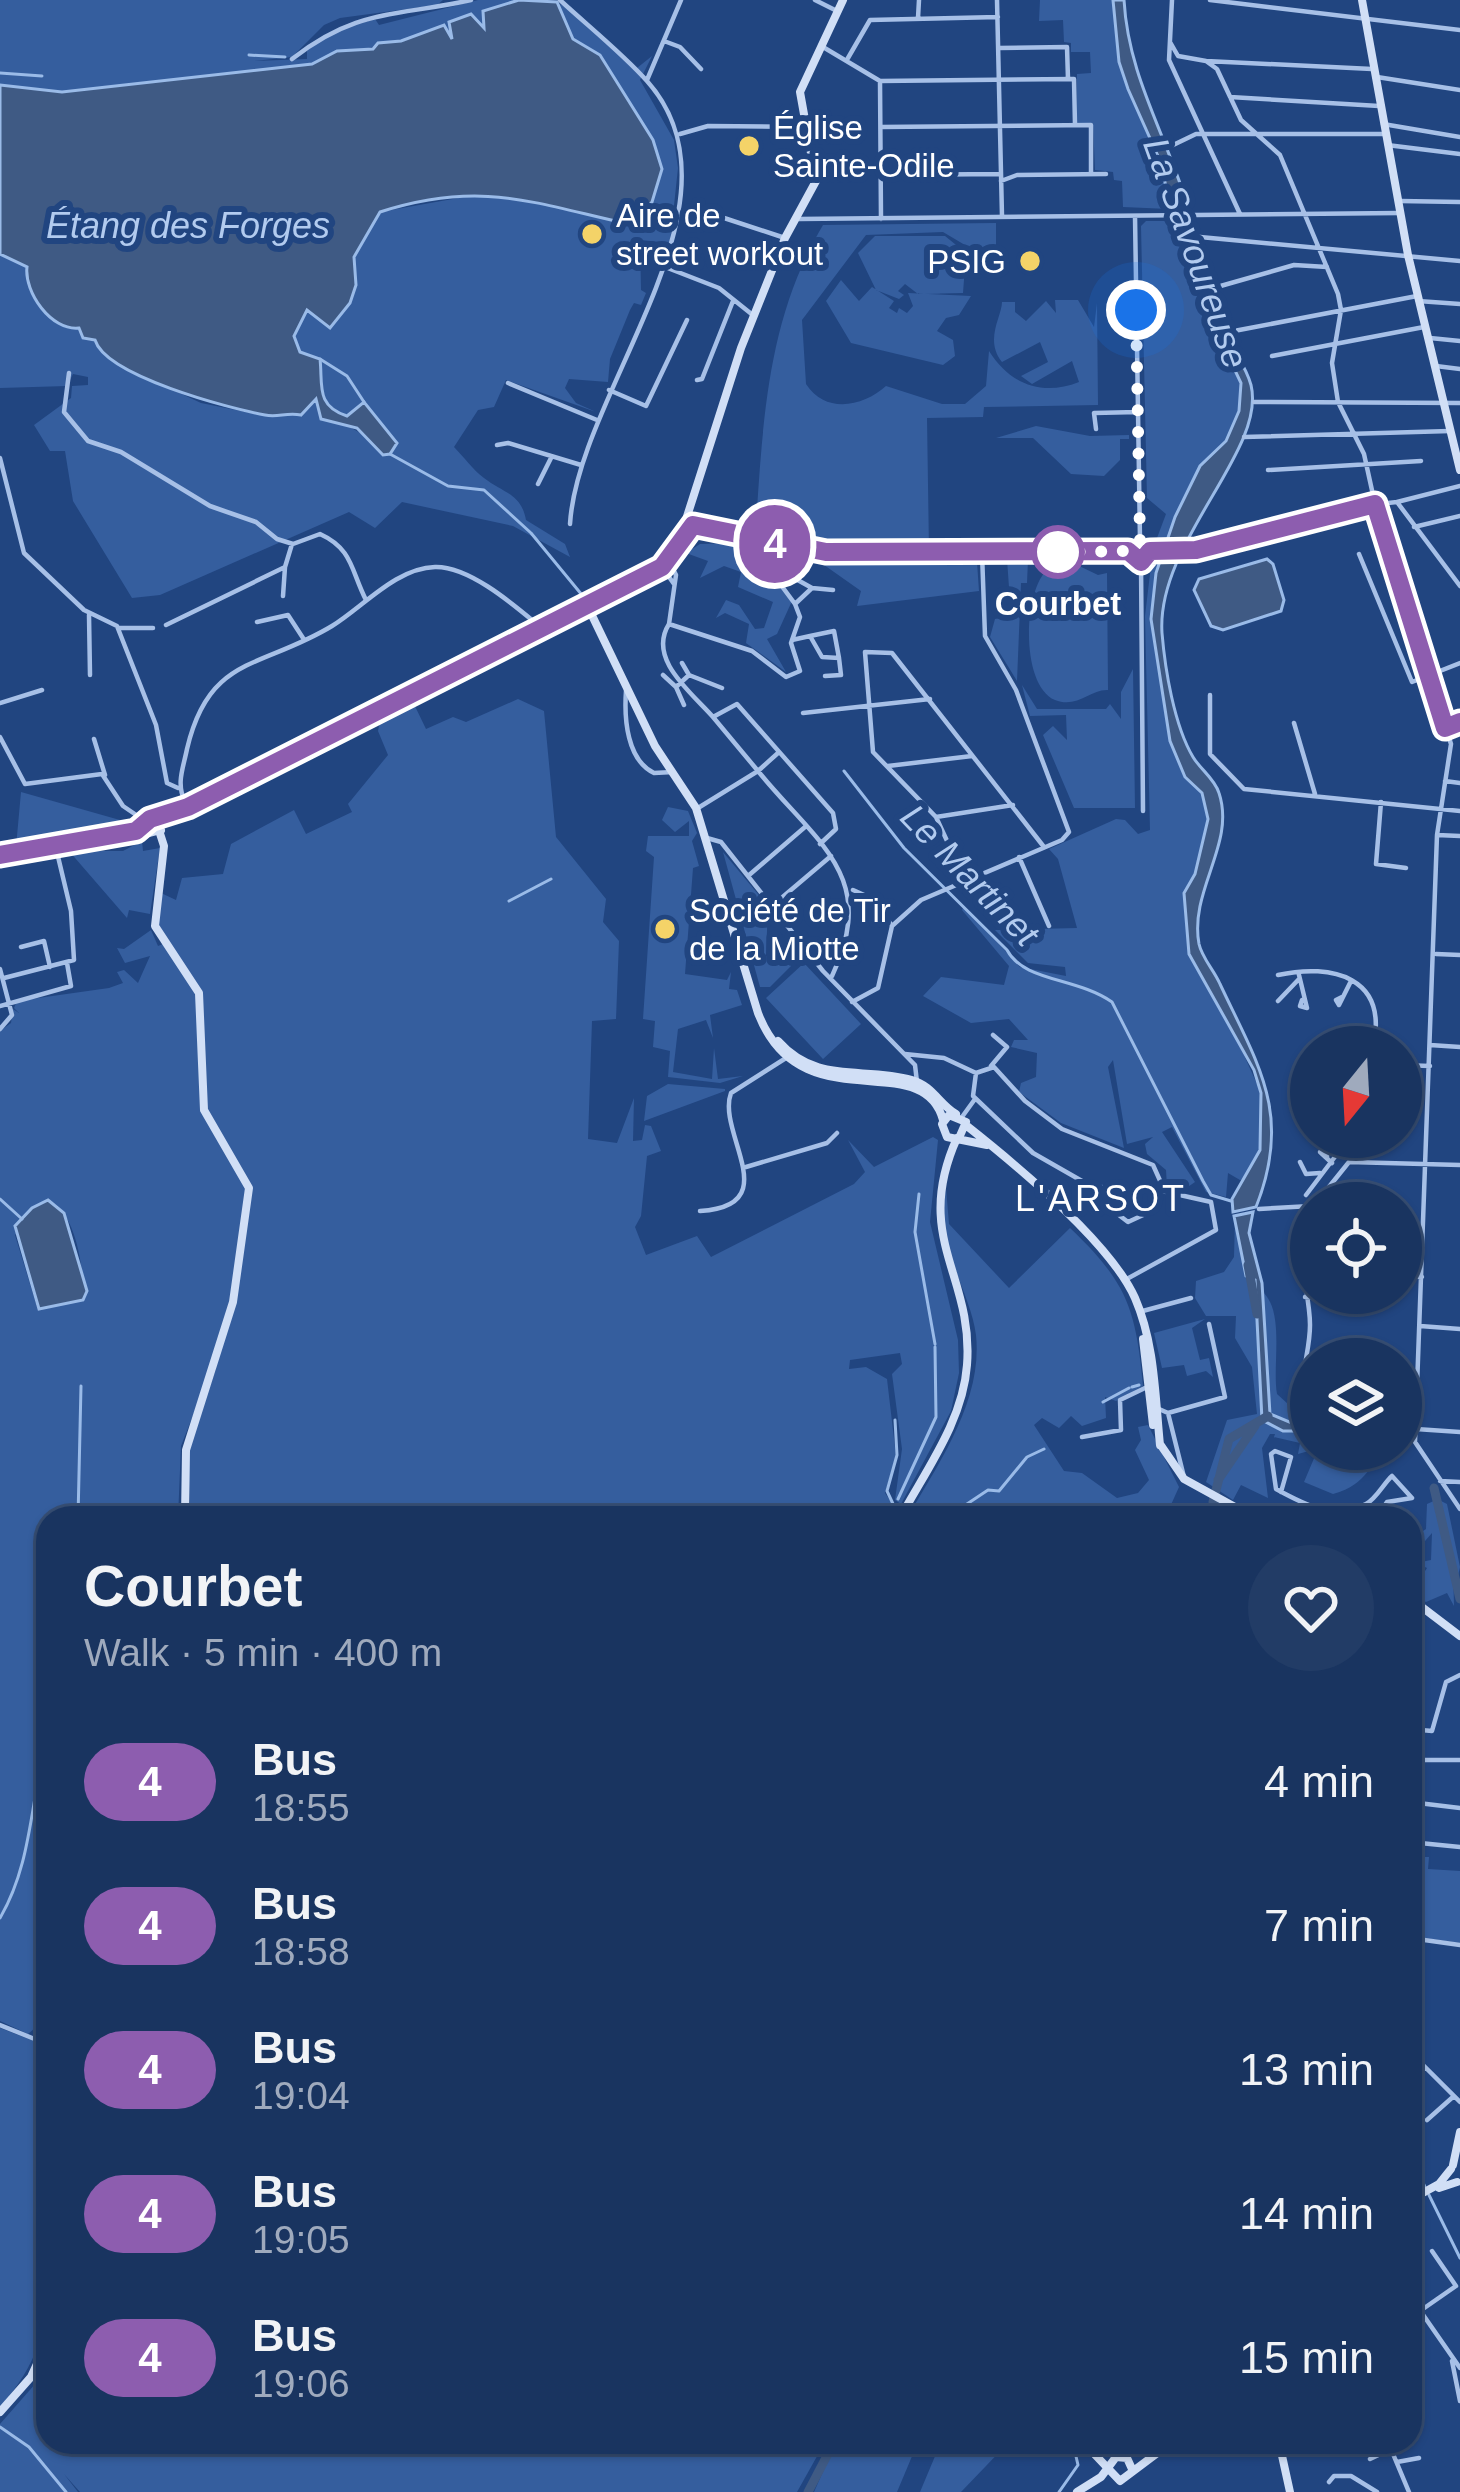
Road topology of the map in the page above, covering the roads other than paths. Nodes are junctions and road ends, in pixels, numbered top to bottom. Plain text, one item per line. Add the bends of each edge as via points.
1 (406, 0) edge
2 (472, 0) edge
3 (560, 0) edge
4 (681, 0) edge
5 (815, 0) edge
6 (843, 0) edge
7 (919, 0) edge
8 (997, 0) edge
9 (1172, 0) edge
10 (1210, 0) edge
11 (1361, 0) edge
12 (1249, 2) edge
13 (837, 11) junction
14 (404, 13) junction
15 (1362, 14) junction
16 (998, 17) junction
17 (918, 19) junction
18 (1460, 30) edge
19 (664, 41) junction
20 (1170, 42) junction
21 (820, 45) junction
22 (998, 48) junction
23 (1182, 57) junction
24 (848, 58) junction
25 (1170, 58) junction
26 (292, 59) dead end
27 (1206, 61) junction
28 (701, 69) dead end
29 (1373, 72) junction
30 (1068, 79) junction
31 (646, 80) junction
32 (999, 80) junction
33 (880, 81) junction
34 (1460, 90) edge
35 (1230, 97) junction
36 (1379, 106) junction
37 (1000, 125) junction
38 (1075, 125) junction
39 (805, 127) junction
40 (881, 127) junction
41 (1204, 134) junction
42 (1385, 134) junction
43 (677, 135) junction
44 (1264, 135) junction
45 (1460, 137) edge
46 (1168, 147) dead end
47 (1460, 154) edge
48 (1091, 174) junction
49 (1106, 174) dead end
50 (881, 175) junction
51 (1001, 177) junction
52 (1397, 202) junction
53 (1460, 202) edge
54 (1400, 213) junction
55 (1135, 214) junction
56 (1240, 214) junction
57 (1304, 214) junction
58 (679, 215) junction
59 (1002, 216) junction
60 (797, 219) junction
61 (881, 219) junction
62 (785, 238) junction
63 (1200, 238) dead end
64 (1320, 250) junction
65 (1408, 255) junction
66 (1460, 261) edge
67 (665, 267) junction
68 (1327, 267) junction
69 (1216, 287) dead end
70 (1418, 298) junction
71 (734, 301) junction
72 (1460, 304) edge
73 (1342, 310) junction
74 (754, 316) junction
75 (687, 320) dead end
76 (1424, 327) junction
77 (1234, 331) dead end
78 (1428, 338) junction
79 (1460, 341) edge
80 (1340, 343) junction
81 (1272, 356) dead end
82 (1435, 366) junction
83 (1460, 369) edge
84 (70, 376) dead end
85 (697, 380) dead end
86 (508, 383) dead end
87 (609, 390) junction
88 (1254, 401) dead end
89 (1338, 402) junction
90 (1443, 403) junction
91 (1460, 403) edge
92 (1138, 412) junction
93 (596, 420) junction
94 (1096, 429) dead end
95 (1353, 430) junction
96 (1450, 430) junction
97 (1244, 437) dead end
98 (496, 445) dead end
99 (552, 456) junction
100 (0, 458) edge
101 (1421, 461) dead end
102 (1367, 464) junction
103 (581, 465) junction
104 (1268, 470) dead end
105 (1460, 470) edge
106 (538, 484) dead end
107 (1460, 486) edge
108 (1397, 502) junction
109 (11, 503) junction
110 (1375, 504) junction
111 (0, 506) edge
112 (1460, 516) edge
113 (570, 524) dead end
114 (687, 526) junction
115 (1414, 527) junction
116 (714, 530) junction
117 (1140, 540) junction
118 (682, 541) junction
119 (292, 544) junction
120 (1128, 551) junction
121 (1153, 551) junction
122 (982, 553) junction
123 (1359, 554) dead end
124 (1141, 562) junction
125 (665, 564) junction
126 (285, 567) junction
127 (1460, 586) edge
128 (812, 588) junction
129 (833, 590) dead end
130 (283, 596) dead end
131 (366, 600) junction
132 (586, 603) junction
133 (795, 604) junction
134 (89, 614) junction
135 (257, 622) dead end
136 (669, 624) junction
137 (166, 625) dead end
138 (540, 627) junction
139 (118, 628) junction
140 (153, 628) dead end
141 (810, 637) junction
142 (304, 639) junction
143 (792, 640) junction
144 (839, 658) junction
145 (1460, 662) edge
146 (682, 663) dead end
147 (90, 675) dead end
148 (663, 675) dead end
149 (689, 675) junction
150 (826, 676) dead end
151 (1428, 676) junction
152 (679, 684) junction
153 (722, 688) dead end
154 (42, 690) dead end
155 (626, 691) junction
156 (1210, 695) dead end
157 (930, 699) junction
158 (0, 703) edge
159 (684, 704) dead end
160 (868, 707) junction
161 (803, 713) dead end
162 (713, 717) junction
163 (1460, 722) edge
164 (1294, 723) dead end
165 (1445, 728) junction
166 (0, 737) edge
167 (94, 739) dead end
168 (1460, 741) edge
169 (1451, 744) junction
170 (778, 753) junction
171 (974, 756) junction
172 (888, 766) junction
173 (758, 771) junction
174 (673, 772) junction
175 (105, 776) junction
176 (1445, 781) junction
177 (1460, 783) edge
178 (178, 788) junction
179 (1315, 794) junction
180 (1381, 802) junction
181 (1013, 805) junction
182 (188, 807) junction
183 (696, 808) junction
184 (1439, 810) junction
185 (1143, 811) dead end
186 (1460, 811) edge
187 (936, 817) junction
188 (153, 824) junction
189 (805, 827) junction
190 (1437, 835) junction
191 (1460, 836) edge
192 (707, 838) junction
193 (820, 844) junction
194 (55, 846) junction
195 (1046, 846) junction
196 (0, 855) edge
197 (831, 856) junction
198 (1019, 857) junction
199 (1406, 868) dead end
200 (748, 876) junction
201 (966, 882) junction
202 (850, 890) junction
203 (772, 906) junction
204 (892, 926) junction
205 (1049, 926) dead end
206 (21, 947) dead end
207 (1434, 954) junction
208 (1460, 955) edge
209 (67, 963) junction
210 (50, 967) junction
211 (1, 974) edge
212 (1278, 975) dead end
213 (832, 976) junction
214 (1299, 977) junction
215 (1351, 981) junction
216 (751, 986) junction
217 (1342, 997) dead end
218 (1302, 1000) dead end
219 (1278, 1001) dead end
220 (852, 1002) junction
221 (4, 1005) edge
222 (1377, 1026) edge
223 (0, 1029) edge
224 (993, 1035) dead end
225 (1430, 1045) junction
226 (1460, 1047) edge
227 (780, 1053) junction
228 (905, 1054) junction
229 (991, 1066) junction
230 (1422, 1066) edge
231 (1430, 1066) junction
232 (976, 1073) junction
233 (833, 1074) junction
234 (911, 1081) junction
235 (975, 1099) junction
236 (962, 1119) junction
237 (943, 1120) junction
238 (837, 1133) dead end
239 (944, 1134) junction
240 (958, 1138) junction
241 (1004, 1154) junction
242 (946, 1159) junction
243 (1332, 1160) joint
244 (1300, 1162) dead end
245 (1426, 1164) junction
246 (1460, 1165) edge
247 (1342, 1166) junction
248 (746, 1167) junction
249 (1320, 1173) junction
250 (1314, 1182) edge
251 (1330, 1182) edge
252 (1096, 1189) junction
253 (1162, 1191) junction
254 (1094, 1203) junction
255 (1107, 1206) junction
256 (1290, 1207) edge
257 (1259, 1209) dead end
258 (700, 1211) dead end
259 (1069, 1220) junction
260 (1422, 1276) edge
261 (1125, 1280) junction
262 (1192, 1298) dead end
263 (1420, 1314) edge
264 (1140, 1316) junction
265 (1209, 1324) dead end
266 (1420, 1326) junction
267 (1460, 1329) edge
268 (1420, 1338) edge
269 (1155, 1407) junction
270 (1168, 1413) junction
271 (1422, 1429) edge
272 (1460, 1432) edge
273 (1082, 1437) dead end
274 (1160, 1444) junction
275 (1422, 1456) edge
276 (1184, 1479) junction
277 (1440, 1481) junction
278 (1460, 1482) edge
279 (1281, 1492) junction
280 (1371, 1500) junction
281 (185, 1506) edge
282 (907, 1506) edge
283 (1232, 1506) edge
284 (1316, 1506) edge
285 (1360, 1506) edge
286 (1378, 1506) edge
287 (1386, 1506) edge
288 (1460, 1509) edge
289 (1422, 1606) edge
290 (1450, 1626) junction
291 (1460, 1636) edge
292 (1460, 1646) edge
293 (1460, 1675) edge
294 (1422, 1730) edge
295 (1422, 1760) edge
296 (1460, 1760) edge
297 (1422, 1803) edge
298 (1460, 1808) edge
299 (1422, 1843) edge
300 (1460, 1847) edge
301 (1422, 1940) edge
302 (1459, 1945) edge
303 (0, 2025) edge
304 (36, 2039) edge
305 (1422, 2064) edge
306 (1425, 2067) junction
307 (1422, 2070) edge
308 (1454, 2096) junction
309 (1460, 2102) edge
310 (1427, 2120) dead end
311 (1460, 2132) edge
312 (1455, 2166) edge
313 (1459, 2182) edge
314 (1434, 2189) junction
315 (1422, 2195) edge
316 (1432, 2251) dead end
317 (1422, 2310) edge
318 (1422, 2314) edge
319 (1457, 2363) edge
320 (36, 2368) edge
321 (1460, 2401) edge
322 (0, 2412) edge
323 (1095, 2454) edge
324 (1113, 2454) edge
325 (1133, 2454) edge
326 (1156, 2454) edge
327 (1282, 2454) edge
328 (1377, 2454) edge
329 (1393, 2454) edge
330 (1121, 2457) junction
331 (1419, 2458) dead end
332 (1370, 2459) dead end
333 (1396, 2462) junction
334 (1108, 2468) junction
335 (1131, 2473) junction
336 (1115, 2480) junction
337 (1329, 2482) dead end
338 (1078, 2491) edge
339 (1128, 2492) edge
340 (1290, 2492) edge
341 (1377, 2492) edge
342 (1409, 2492) edge

1 - 14 street
2 - 14 street
3 - 31 street
4 - 19 street
5 - 13 street
6 - 13 main road
7 - 17 street
8 - 16 street
9 - 20 street
10 - 12 street
11 - 15 main road
12 - 15 street
13 - 21 main road
14 - 26 street via 342,24
15 - 18 street
15 - 29 main road
16 - 17 street
16 - 22 street
17 - 24 street via 871,20
19 - 28 street
19 - 31 street
20 - 23 street
20 - 25 street
21 - 24 street
21 - 39 main road via 800,92
22 - 30 street via 1067,47
22 - 32 street
23 - 25 street
23 - 27 street
24 - 33 street
25 - 41 street
27 - 29 street
27 - 35 street
29 - 34 street
29 - 36 main road
30 - 32 street
30 - 38 street
31 - 43 street
32 - 33 street
32 - 37 street
33 - 40 street
35 - 36 street
35 - 44 street via 1249,129
36 - 42 main road
37 - 38 street
37 - 40 street
37 - 51 street
38 - 48 street via 1091,125
39 - 43 street via 708,126
39 - 60 main road via 818,172
40 - 50 street
41 - 44 street
41 - 46 street
41 - 56 street
42 - 44 street
42 - 45 street
42 - 47 street
42 - 52 main road
43 - 58 street
44 - 57 street
48 - 49 street
48 - 51 street
50 - 51 street
50 - 61 street
51 - 59 street
52 - 53 street
52 - 54 main road
54 - 57 street
54 - 65 main road
55 - 56 street
55 - 59 street
55 - 92 street
56 - 57 street
57 - 64 street
58 - 62 street via 718,216
58 - 67 street
59 - 61 street
60 - 61 street
60 - 62 main road
62 - 74 main road
63 - 64 street
64 - 65 street
64 - 68 street
65 - 66 street
65 - 70 main road
67 - 71 street
67 - 87 street
68 - 69 street via 1294,265
68 - 73 street
70 - 72 street
70 - 73 street
70 - 76 main road
71 - 74 street
71 - 85 street
73 - 77 street
73 - 80 street
74 - 114 main road
75 - 87 street via 646,406
76 - 78 main road
76 - 80 street
78 - 79 street
78 - 82 main road
80 - 81 street
80 - 89 street
82 - 83 street
82 - 90 main road
84 - 119 street via 64,412 88,441
86 - 93 street
87 - 93 street
88 - 89 street
89 - 90 street
89 - 95 street
90 - 91 street
90 - 96 main road
92 - 94 street via 1094,412
92 - 117 street
93 - 103 street
95 - 96 street
95 - 97 street
95 - 102 street
96 - 105 main road
98 - 99 street
99 - 103 street
99 - 106 street
100 - 109 street
101 - 102 street
102 - 104 street
102 - 110 street
103 - 113 street
107 - 108 street
108 - 110 street
108 - 115 street
109 - 111 street
109 - 134 street via 24,553
110 - 121 street
110 - 151 street
112 - 115 street
114 - 116 street
114 - 118 main road
115 - 127 street
116 - 118 street
116 - 122 street via 812,550
117 - 120 street
117 - 121 street
118 - 125 main road
119 - 126 street
119 - 131 street via 309,535 332,539 348,552
120 - 122 street
120 - 124 street
121 - 124 street
122 - 195 street via 988,645 1016,689 1068,820 1067,836
123 - 151 street via 1412,682
124 - 185 street
125 - 132 main road
125 - 136 street via 676,571
126 - 130 street
126 - 137 street
128 - 129 street
128 - 133 street
128 - 133 street via 785,573 778,582
131 - 138 street via 435,567 460,572
131 - 142 street
132 - 138 main road
132 - 155 main road
133 - 143 street
134 - 139 street
134 - 147 street
135 - 142 street via 288,615
136 - 143 street via 752,651 786,677 800,671
136 - 152 street via 662,654
138 - 182 main road
139 - 140 street
139 - 178 street via 156,725 167,783
141 - 143 street
141 - 144 street via 822,657
141 - 144 street via 833,631
142 - 178 street via 214,685 200,703
144 - 150 street via 841,675
145 - 151 street
146 - 149 street
148 - 152 street
149 - 152 street
149 - 153 street
151 - 165 street
152 - 159 street
152 - 162 street
154 - 158 street
155 - 174 main road
155 - 174 street via 640,763
156 - 179 street via 1210,754 1244,790
157 - 160 street
157 - 160 street via 888,648 865,652
157 - 171 street
160 - 161 street
160 - 172 street via 868,740
162 - 170 street via 737,704
162 - 173 street
163 - 165 street
164 - 179 street
165 - 169 street
166 - 175 street via 26,784
167 - 175 street
168 - 169 street
169 - 176 street
170 - 173 street
170 - 193 street via 837,819
171 - 172 street
171 - 181 street
172 - 187 street
173 - 183 street
173 - 189 street
174 - 183 main road
175 - 188 street via 129,812
176 - 177 street
176 - 184 street
178 - 182 street
179 - 180 street
180 - 184 street
180 - 199 street via 1376,864
181 - 187 street
181 - 195 street
182 - 188 main road
183 - 192 main road
184 - 186 street
184 - 190 street
187 - 201 street
188 - 194 main road
188 - 281 main road via 164,850 155,926 199,993 204,1109 250,1188 233,1302 186,1450
189 - 193 street
189 - 200 street
190 - 191 street
190 - 207 street
192 - 200 street via 722,842
192 - 216 main road
193 - 197 street
194 - 196 main road
194 - 209 street via 72,923 74,957
195 - 198 street
197 - 202 street
197 - 203 street
198 - 201 street
198 - 205 street
200 - 203 street
201 - 204 street via 921,900
202 - 204 street via 873,899
202 - 213 street
203 - 213 street
204 - 220 street via 878,988
206 - 210 street via 44,941
207 - 208 street
207 - 225 street
209 - 210 street
209 - 221 street via 75,985
210 - 211 street
211 - 221 street
212 - 214 street
213 - 220 street
214 - 215 street via 1331,970
214 - 218 street
214 - 219 street
215 - 217 street
215 - 222 street via 1372,999
216 - 227 main road
216 - 233 main road via 782,1047
220 - 228 street
221 - 223 street via 10,1022
224 - 229 street via 1007,1047
225 - 226 street
225 - 231 street
227 - 233 street
227 - 234 main road via 823,1078
227 - 248 street via 727,1102
228 - 232 street via 929,1054
228 - 234 street
229 - 232 street
229 - 253 street via 1063,1130 1147,1160
230 - 231 street
231 - 245 street
232 - 235 street
233 - 234 main road
234 - 236 main road
234 - 237 main road
235 - 236 street
235 - 252 street via 1032,1152
236 - 237 main road
236 - 240 main road
236 - 241 main road
237 - 239 main road
238 - 248 street
239 - 240 main road
239 - 242 main road
240 - 241 main road
240 - 242 main road
241 - 259 main road
242 - 282 main road via 938,1224 967,1334 966,1378 948,1432
243 - 247 street
243 - 249 street
244 - 249 street via 1304,1173
245 - 246 street
245 - 247 street
245 - 260 street
247 - 251 street
248 - 258 street via 737,1196
249 - 250 street
252 - 254 street
252 - 255 street via 1111,1194
253 - 255 street via 1138,1221 1119,1220
253 - 261 street via 1210,1202 1216,1230
254 - 255 street
254 - 259 street
256 - 257 street
259 - 261 main road
261 - 264 main road
262 - 264 street
263 - 266 street
264 - 269 main road
264 - 269 main road
265 - 270 street via 1225,1397
266 - 267 street
266 - 268 street
269 - 270 street
269 - 273 street via 1134,1393 1118,1403 1121,1430
269 - 274 main road
269 - 274 main road
270 - 276 street
271 - 272 street
274 - 276 main road
275 - 277 street
276 - 283 main road
277 - 278 street
277 - 288 street
279 - 279 street via 1291,1457 1275,1451 1271,1454
279 - 284 street
280 - 285 street
280 - 286 street
280 - 287 street via 1390,1476 1411,1495
289 - 290 main road
290 - 291 main road
290 - 292 main road
293 - 294 street via 1446,1682 1432,1731
295 - 296 street
297 - 298 street
299 - 300 street
301 - 302 street
303 - 304 street
305 - 306 street
306 - 307 street
306 - 308 street
308 - 309 street
308 - 310 street
311 - 312 main road
312 - 313 main road
312 - 314 main road
313 - 314 main road
314 - 315 main road
316 - 317 street via 1456,2286
318 - 319 street
319 - 321 street
320 - 322 main road
323 - 334 main road
324 - 330 main road
325 - 330 main road
326 - 335 main road
327 - 340 main road
328 - 332 street
329 - 333 street
330 - 334 main road
330 - 335 main road
331 - 333 street
333 - 342 street
334 - 336 main road
334 - 338 main road
335 - 336 main road
335 - 339 main road
336 - 338 main road
336 - 339 main road
337 - 341 street via 1351,2476

